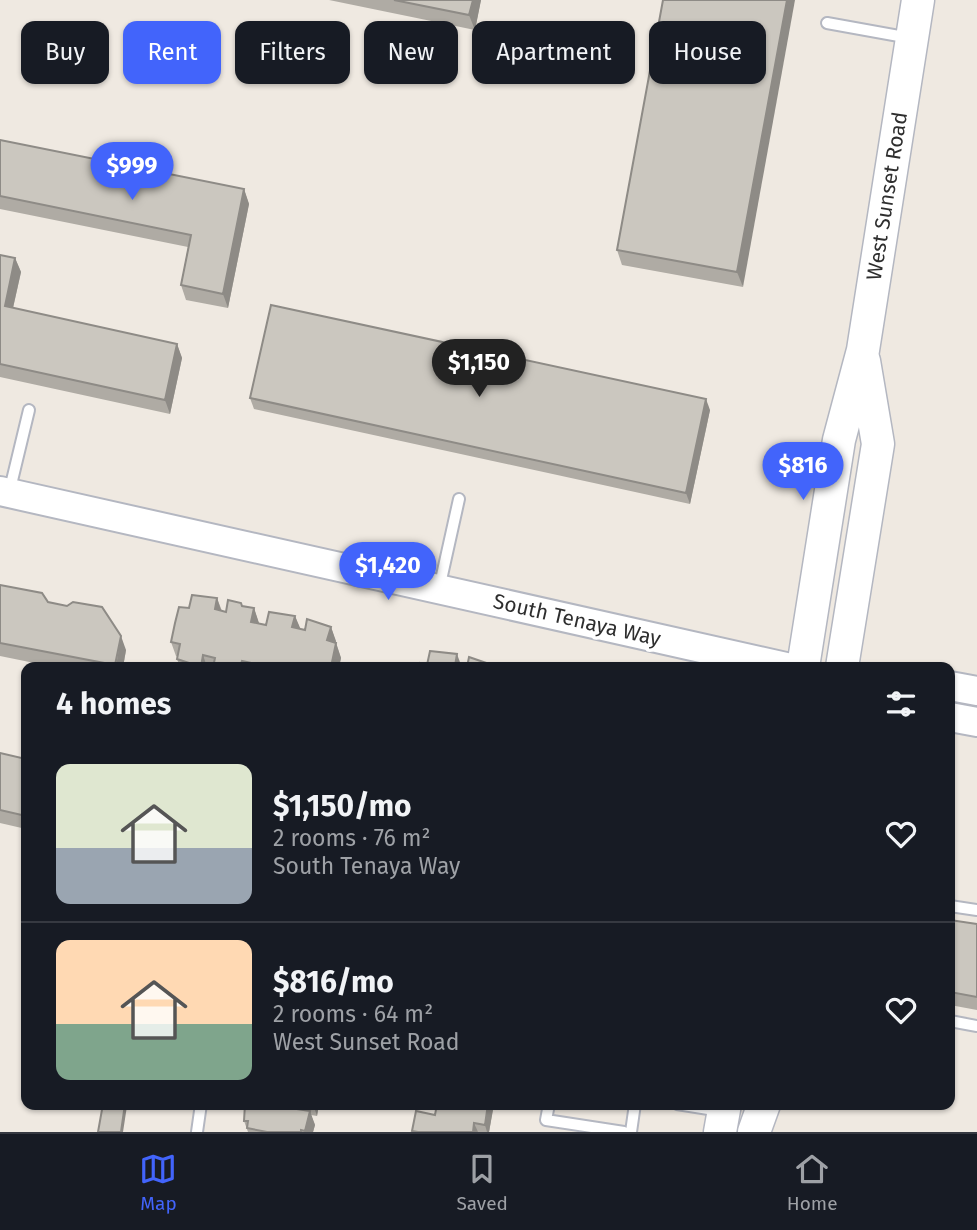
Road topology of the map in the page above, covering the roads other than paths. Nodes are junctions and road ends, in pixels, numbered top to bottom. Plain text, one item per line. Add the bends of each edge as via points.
1 (918, 0) edge
2 (827, 23) dead end
3 (911, 38) junction
4 (863, 350) junction
5 (29, 410) dead end
6 (5, 492) edge
7 (459, 499) dead end
8 (439, 589) junction
9 (764, 662) edge
10 (804, 662) edge
11 (843, 662) edge
12 (955, 687) edge
13 (977, 691) edge
14 (955, 718) edge
15 (977, 722) edge
16 (955, 907) edge
17 (977, 910) edge
18 (955, 1022) edge
19 (977, 1026) edge
20 (200, 1110) edge
21 (548, 1110) edge
22 (634, 1110) edge
23 (700, 1110) edge
24 (762, 1110) edge
25 (723, 1116) edge
26 (197, 1132) edge
27 (624, 1132) edge
28 (631, 1132) edge
29 (754, 1132) edge

1 - 3 main road, West Sunset Road
2 - 3 lane
3 - 4 main road, West Sunset Road
4 - 10 main road, West Sunset Road via 839,440
4 - 11 main road, West Sunset Road via 878,444
5 - 6 lane
6 - 8 street, South Tenaya Way
7 - 8 lane
8 - 9 street, South Tenaya Way
12 - 13 street
14 - 15 street
16 - 17 lane
18 - 19 lane
20 - 26 lane
21 - 27 lane via 547,1120
22 - 28 lane
23 - 25 lane
24 - 29 main road

